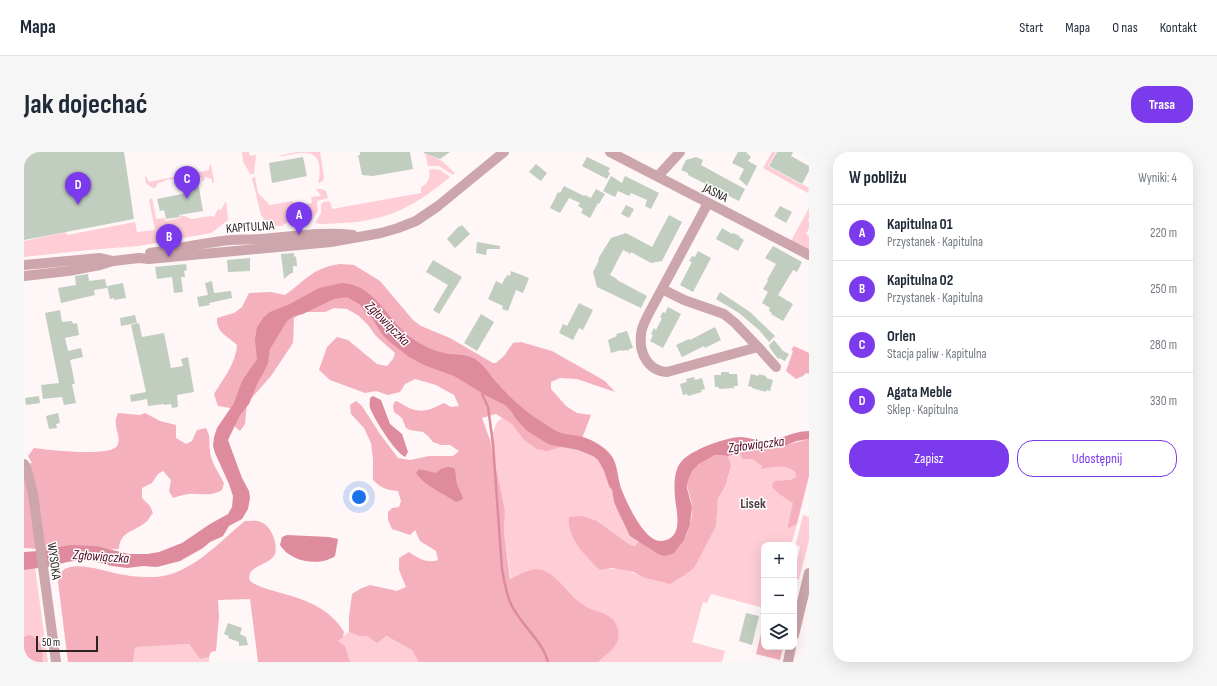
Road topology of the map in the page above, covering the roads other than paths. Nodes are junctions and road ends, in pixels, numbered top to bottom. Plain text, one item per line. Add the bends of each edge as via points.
1 (504, 152) edge
2 (610, 152) edge
3 (680, 152) edge
4 (658, 176) junction
5 (708, 203) junction
6 (809, 254) edge
7 (113, 261) junction
8 (24, 265) edge
9 (24, 276) edge
10 (662, 289) junction
11 (758, 347) junction
12 (776, 368) dead end
13 (24, 464) edge
14 (809, 573) edge
15 (797, 623) edge
16 (790, 650) edge
17 (56, 662) edge
18 (788, 662) edge

1 - 7 street, KAPITULNA via 425,215 398,228 365,236 332,233 222,241
2 - 4 street, JASNA
3 - 4 street
4 - 5 street, JASNA
5 - 6 street, JASNA
5 - 10 street
7 - 8 street, KAPITULNA via 100,258
7 - 9 street, KAPITULNA via 100,266
10 - 11 street via 724,314
10 - 11 street via 642,327 640,336 645,357 649,365 655,369 662,372 672,371
11 - 12 street
13 - 17 street, WYSOKA via 31,483
14 - 15 street
16 - 18 street

